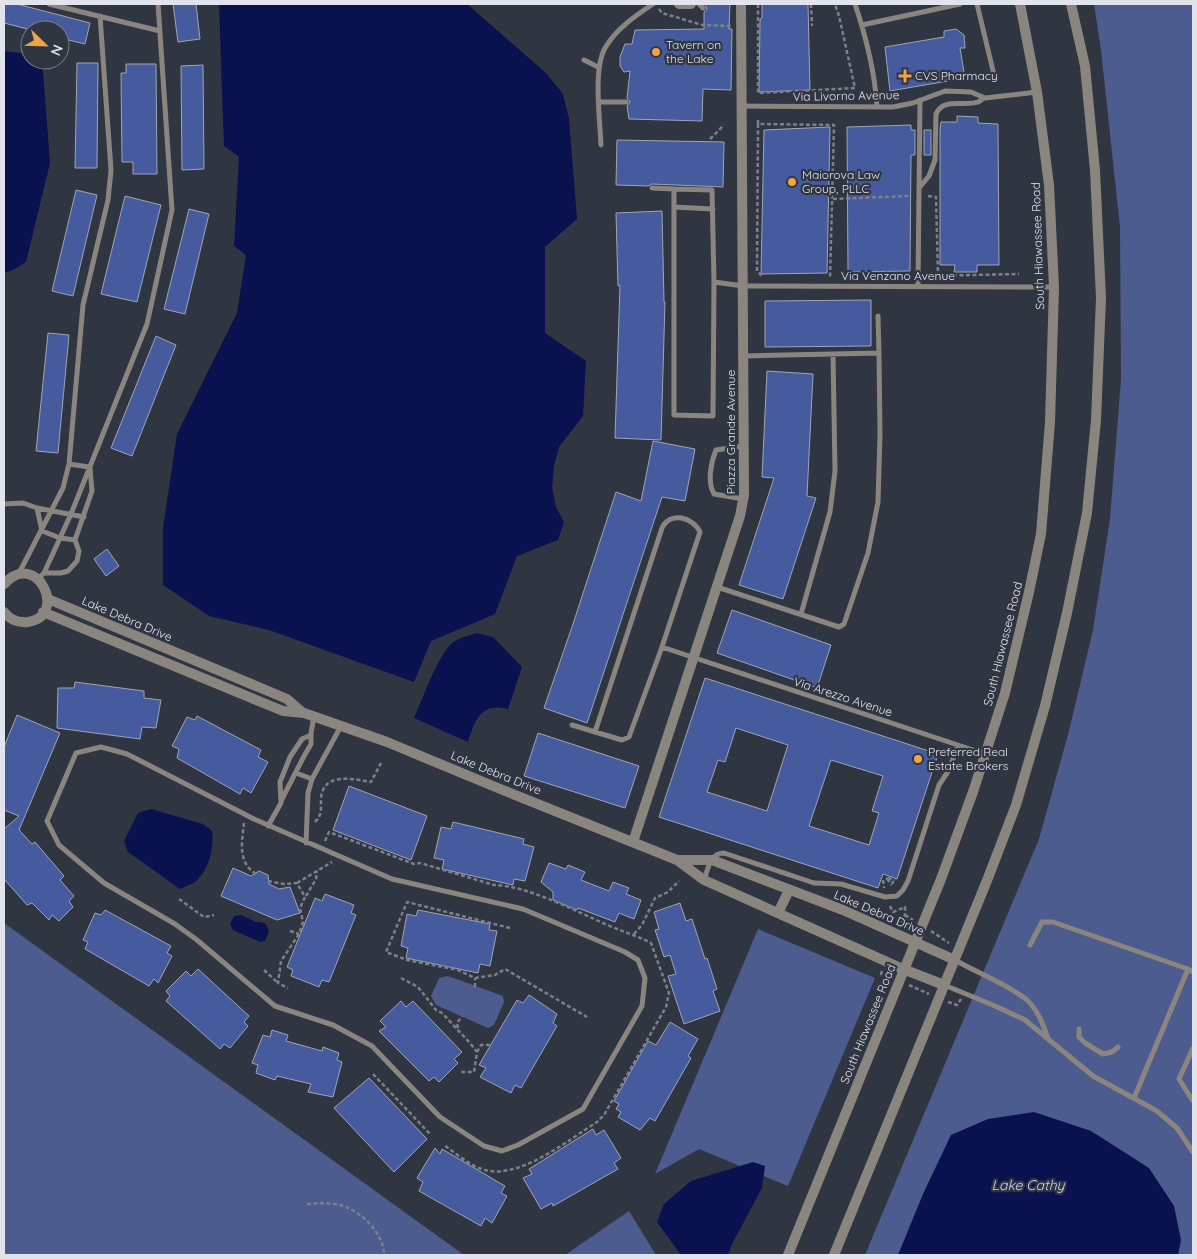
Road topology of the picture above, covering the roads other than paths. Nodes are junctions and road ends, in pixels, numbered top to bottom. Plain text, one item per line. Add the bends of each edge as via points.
1 (49, 4) edge
2 (158, 4) edge
3 (653, 4) edge
4 (680, 4) edge
5 (691, 4) edge
6 (741, 4) edge
7 (855, 4) edge
8 (960, 4) edge
9 (977, 4) edge
10 (1020, 4) edge
11 (1071, 4) edge
12 (100, 16) junction
13 (862, 25) junction
14 (160, 31) junction
15 (584, 60) dead end
16 (598, 67) junction
17 (995, 79) dead end
18 (1037, 92) junction
19 (985, 98) junction
20 (920, 100) junction
21 (600, 102) junction
22 (626, 102) dead end
23 (742, 106) junction
24 (877, 107) junction
25 (601, 145) dead end
26 (652, 188) dead end
27 (919, 188) junction
28 (674, 189) junction
29 (674, 207) junction
30 (713, 209) junction
31 (714, 282) junction
32 (743, 286) junction
33 (918, 286) junction
34 (1054, 287) junction
35 (878, 316) dead end
36 (878, 353) junction
37 (833, 354) junction
38 (743, 356) junction
39 (743, 446) junction
40 (69, 464) junction
41 (90, 467) junction
42 (743, 499) junction
43 (5, 504) edge
44 (37, 508) junction
45 (51, 510) junction
46 (71, 514) junction
47 (84, 517) junction
48 (42, 531) junction
49 (60, 538) junction
50 (75, 540) junction
51 (18, 574) junction
52 (41, 576) junction
53 (4, 583) edge
54 (717, 587) junction
55 (48, 599) junction
56 (4, 612) edge
57 (43, 612) junction
58 (801, 614) junction
59 (662, 647) junction
60 (693, 658) junction
61 (304, 714) junction
62 (314, 717) junction
63 (572, 725) dead end
64 (341, 726) junction
65 (595, 732) junction
66 (311, 735) junction
67 (958, 745) junction
68 (986, 754) junction
69 (296, 773) junction
70 (312, 779) junction
71 (281, 802) junction
72 (268, 826) junction
73 (633, 842) junction
74 (306, 843) junction
75 (677, 860) junction
76 (712, 860) junction
77 (704, 880) junction
78 (789, 890) junction
79 (778, 913) junction
80 (915, 941) junction
81 (1030, 945) dead end
82 (955, 960) junction
83 (903, 969) junction
84 (1188, 969) junction
85 (1193, 972) edge
86 (944, 985) junction
87 (1079, 1029) dead end
88 (1048, 1038) junction
89 (1118, 1046) dead end
90 (1193, 1048) edge
91 (1134, 1098) junction
92 (1193, 1101) edge
93 (1193, 1152) edge
94 (788, 1255) edge
95 (834, 1255) edge

1 - 12 lane
2 - 14 lane
3 - 16 lane via 618,30 604,49
4 - 5 street
6 - 23 street, Piazza Grande Avenue
7 - 13 lane
8 - 13 lane
9 - 17 lane
10 - 18 street, South Hiawassee Road
11 - 82 street via 1085,66 1095,170 1101,298 1096,420 1087,513 1045,706 1016,805
12 - 14 lane
12 - 40 lane via 111,170 108,200 83,305
13 - 24 lane
14 - 41 lane via 172,210 147,324
15 - 16 lane
16 - 21 lane
18 - 19 lane, Via Livorno Avenue
18 - 34 street, South Hiawassee Road via 1049,185
19 - 20 lane, Via Livorno Avenue via 971,92 945,91
19 - 27 lane via 977,103 947,104 938,110 935,160 929,176
20 - 24 lane, Via Livorno Avenue via 893,107
20 - 27 lane
21 - 22 lane
21 - 25 lane
23 - 24 lane, Via Livorno Avenue
23 - 32 street, Piazza Grande Avenue
26 - 28 lane
27 - 33 lane
28 - 29 lane
28 - 30 lane via 712,190
29 - 30 lane
29 - 31 lane via 674,414 712,416
30 - 31 lane
31 - 32 lane, Via Venzano Avenue
32 - 33 lane, Via Venzano Avenue
32 - 38 street, Piazza Grande Avenue
33 - 34 lane, Via Venzano Avenue
34 - 68 street, South Hiawassee Road via 1050,422 1041,534 1005,692
35 - 36 lane
36 - 37 lane
36 - 58 lane via 878,502 868,553 844,624 839,626
37 - 38 lane
37 - 58 lane via 835,471 830,512
38 - 39 street, Piazza Grande Avenue
39 - 42 street, Piazza Grande Avenue
39 - 42 lane via 716,450 712,458 710,487 714,494
40 - 41 lane
40 - 45 lane via 63,488
41 - 46 lane
41 - 47 lane via 92,491
42 - 54 street, Piazza Grande Avenue
43 - 44 lane via 23,503
44 - 45 lane
44 - 48 lane
45 - 46 lane
45 - 48 lane
46 - 47 lane
46 - 49 lane
47 - 50 lane
48 - 49 lane
48 - 51 lane
49 - 50 lane
49 - 52 lane
50 - 52 lane via 79,551 77,561 68,571
51 - 52 street
51 - 53 street
52 - 55 street
54 - 58 lane
54 - 60 street, Piazza Grande Avenue
55 - 57 street
55 - 61 street, Lake Debra Drive via 287,699
56 - 57 street via 19,622 31,621
57 - 61 street, Lake Debra Drive via 283,711
59 - 60 lane, Via Arezzo Avenue
59 - 65 lane via 629,737 622,740
59 - 65 lane via 700,532 688,520 680,518 669,519 662,528
60 - 67 lane, Via Arezzo Avenue
60 - 73 street, Piazza Grande Avenue
61 - 62 street, Lake Debra Drive
62 - 64 street, Lake Debra Drive
62 - 66 lane
63 - 65 lane
64 - 70 lane
64 - 73 street, Lake Debra Drive
66 - 69 lane via 311,744
66 - 71 lane via 302,739 290,757 280,782
67 - 68 lane, Via Arezzo Avenue
67 - 76 lane via 949,770 939,784 908,881 897,896 885,898 838,883 814,884 724,853 716,854
68 - 80 street, South Hiawassee Road
69 - 70 lane
69 - 71 lane
70 - 74 lane via 308,793
71 - 72 lane
72 - 74 lane
72 - 74 lane via 127,754 101,747 76,753 47,821 59,845 104,883 175,924 275,1006 333,1025 372,1046 440,1117 484,1146 502,1151 583,1109 642,1006 645,978 638,960 523,909 392,879
73 - 75 street, Lake Debra Drive
75 - 76 street, Lake Debra Drive
75 - 77 street, Lake Debra Drive
76 - 77 lane
76 - 78 street, Lake Debra Drive
77 - 79 street, Lake Debra Drive
78 - 79 street
78 - 80 street, Lake Debra Drive
79 - 83 street, Lake Debra Drive
80 - 82 street, Lake Debra Drive
80 - 83 street, South Hiawassee Road
81 - 84 lane via 1042,922 1053,922
82 - 86 street
82 - 88 lane via 1028,1001 1039,1016
83 - 86 street, Lake Debra Drive
83 - 94 street, South Hiawassee Road
84 - 85 lane
84 - 91 lane
86 - 88 lane via 1024,1020
86 - 95 street
87 - 89 lane via 1079,1037 1103,1054
88 - 91 lane via 1093,1076
90 - 92 lane via 1180,1079
91 - 93 lane via 1177,1128

